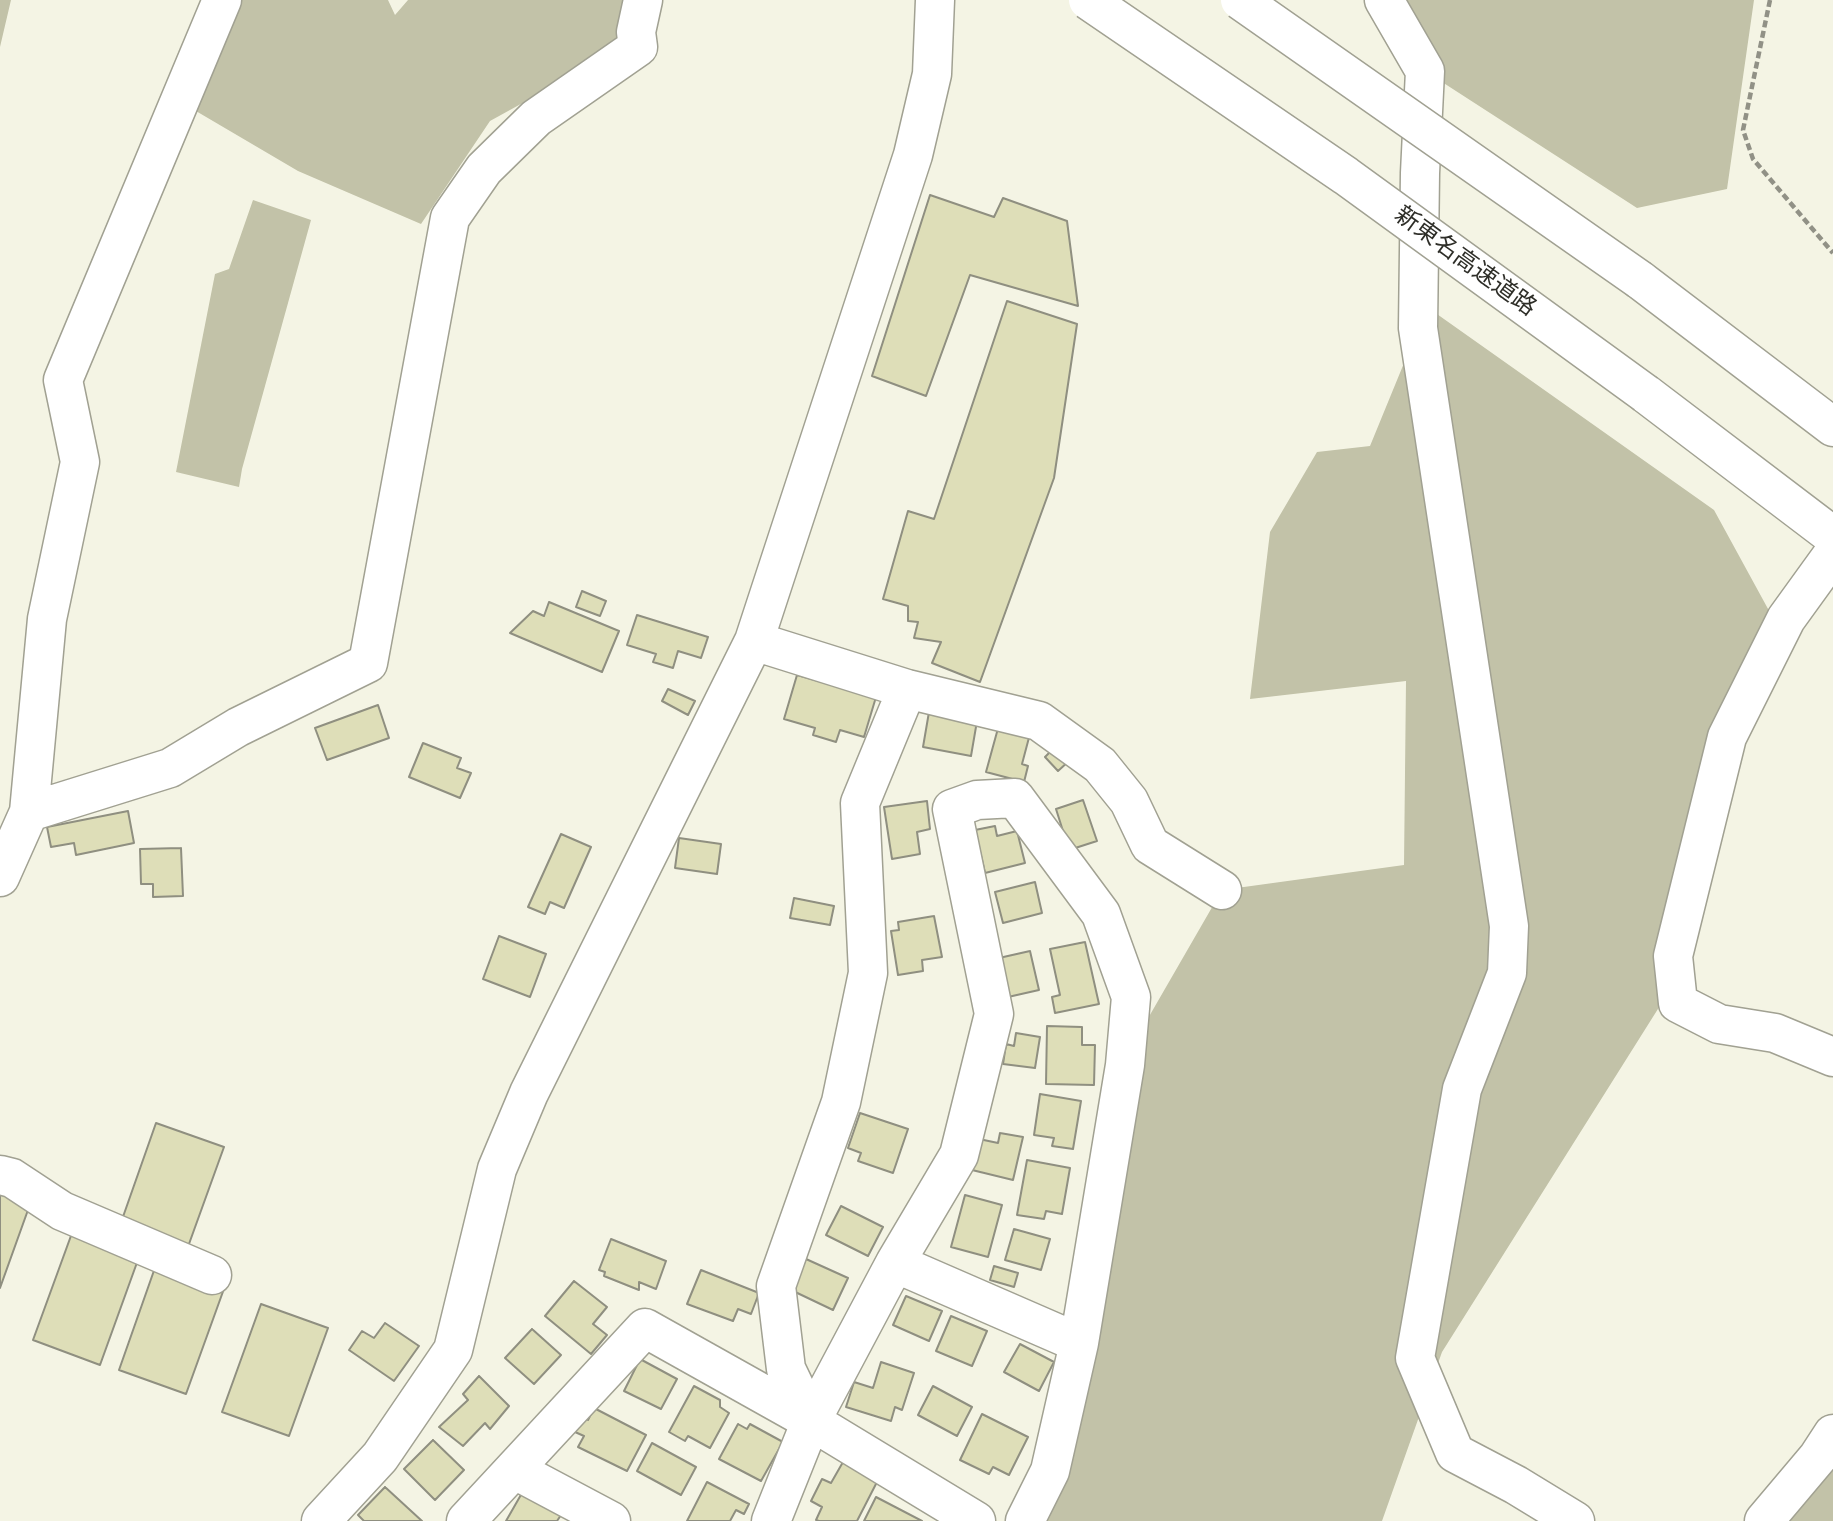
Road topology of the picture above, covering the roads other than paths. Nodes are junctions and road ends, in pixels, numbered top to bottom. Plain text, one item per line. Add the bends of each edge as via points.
1 (222, 0) edge
2 (643, 0) edge
3 (935, 0) edge
4 (1088, 0) edge
5 (1240, 0) edge
6 (1384, 0) edge
7 (1833, 427) edge
8 (1833, 536) edge
9 (1833, 554) edge
10 (754, 640) junction
11 (907, 688) junction
12 (29, 812) junction
13 (0, 877) edge
14 (1222, 890) dead end
15 (1833, 1057) edge
16 (0, 1175) edge
17 (895, 1263) junction
18 (212, 1275) dead end
19 (1079, 1343) junction
20 (811, 1421) junction
21 (1833, 1434) edge
22 (515, 1470) junction
23 (321, 1521) edge
24 (466, 1521) edge
25 (611, 1521) edge
26 (771, 1521) edge
27 (976, 1521) edge
28 (1025, 1521) edge
29 (1575, 1521) edge
30 (1764, 1521) edge

1 - 12 main road via 62,380 80,462 47,620
2 - 12 main road via 636,32 638,47 536,118 484,169 450,218 368,663 238,727 170,768
3 - 10 main road via 932,74 913,155
4 - 8 main road, 新東名高速道路, bridge via 1346,176 1647,394
5 - 7 main road, bridge via 1640,279
6 - 29 main road via 1425,71 1418,328 1509,926 1507,973 1462,1089 1415,1358 1455,1453
9 - 15 main road via 1786,619 1727,737 1673,956 1678,1003 1719,1024 1775,1033
10 - 11 main road
10 - 23 main road via 529,1093 497,1169 453,1350 380,1457
11 - 14 main road via 1040,721 1100,765 1129,801 1150,845
11 - 20 main road via 860,803 869,973 841,1102 776,1286 786,1370
12 - 13 main road
16 - 18 main road via 62,1211
17 - 19 main road
17 - 19 main road via 959,1155 994,1014 952,809 977,800 1015,798 1101,914 1131,997 1125,1065
17 - 20 main road
19 - 28 main road via 1050,1471
20 - 22 main road via 645,1328
20 - 26 main road
20 - 27 main road
21 - 30 main road
22 - 24 main road
22 - 25 main road

